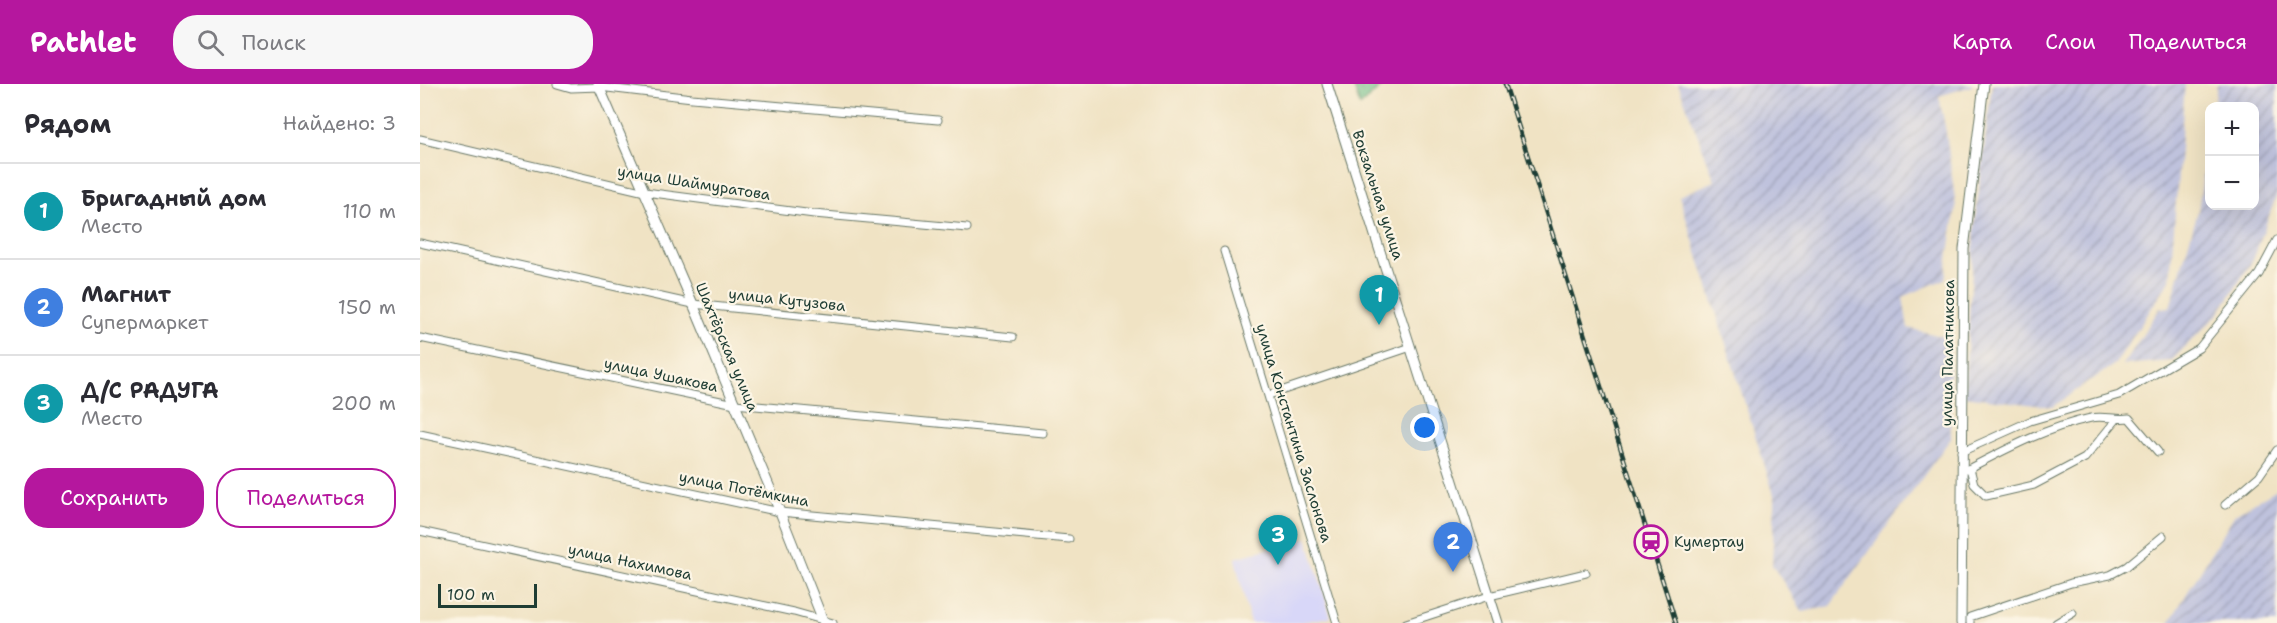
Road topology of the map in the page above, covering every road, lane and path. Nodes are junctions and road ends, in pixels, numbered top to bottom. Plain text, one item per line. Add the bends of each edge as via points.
1 (557, 84) edge
2 (1327, 84) edge
3 (1984, 84) edge
4 (598, 86) edge
5 (938, 120) dead end
6 (420, 139) edge
7 (645, 192) junction
8 (967, 228) dead end
9 (420, 243) edge
10 (2276, 243) edge
11 (1224, 252) dead end
12 (693, 304) junction
13 (1013, 337) dead end
14 (420, 338) edge
15 (1411, 347) junction
16 (1269, 395) junction
17 (735, 404) junction
18 (2116, 420) junction
19 (1043, 433) dead end
20 (420, 434) edge
21 (2277, 450) edge
22 (1961, 452) junction
23 (2158, 452) dead end
24 (1970, 468) junction
25 (1961, 474) junction
26 (2225, 505) dead end
27 (780, 512) junction
28 (420, 531) edge
29 (2163, 536) dead end
30 (1069, 539) dead end
31 (1586, 573) dead end
32 (1489, 596) junction
33 (2073, 613) dead end
34 (827, 623) edge
35 (1337, 623) edge
36 (1406, 623) edge
37 (1498, 623) edge
38 (1961, 623) edge
39 (1970, 623) edge
40 (2056, 623) edge

1 - 4 street via 571,88
2 - 15 street, Вокзальная улица
3 - 22 street, улица Палатникова via 1964,249
4 - 5 street
4 - 7 street, Шахтёрская улица
6 - 7 street, улица Шаймуратова
7 - 8 street, улица Шаймуратова via 813,214
7 - 12 street, Шахтёрская улица
9 - 12 street, улица Кутузова
10 - 22 street via 2259,274 2199,348 2119,395 2030,421
11 - 16 street, улица Константина Заслонова
12 - 13 street, улица Кутузова
12 - 17 street, Шахтёрская улица
14 - 17 street, улица Ушакова
15 - 16 street
15 - 32 street, Вокзальная улица
16 - 35 street, улица Константина Заслонова
17 - 19 street, улица Ушакова
17 - 27 street, Шахтёрская улица
18 - 23 street via 2129,418
18 - 24 street via 2094,417 2044,433
18 - 24 street via 2085,459 2034,484 1986,496 1974,484
20 - 27 street, улица Потёмкина
21 - 26 street via 2259,476
22 - 25 street, улица Палатникова
24 - 25 street
25 - 38 street, улица Палатникова
27 - 30 street, улица Потёмкина
27 - 34 street, Шахтёрская улица
28 - 34 street, улица Нахимова via 794,612
29 - 39 street via 2110,575 2071,583 1970,617
31 - 32 street
32 - 36 street
32 - 37 street, Вокзальная улица
33 - 40 street

